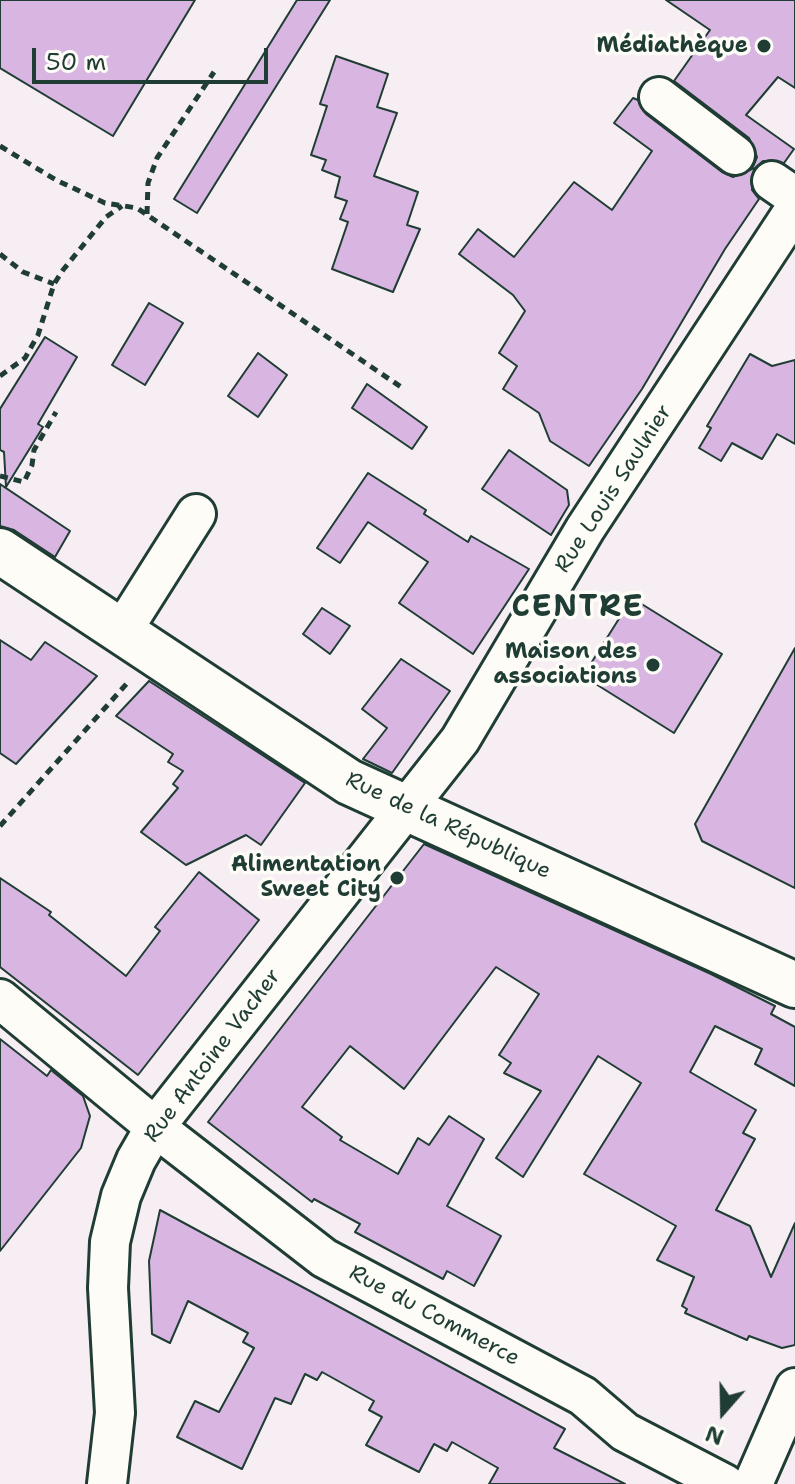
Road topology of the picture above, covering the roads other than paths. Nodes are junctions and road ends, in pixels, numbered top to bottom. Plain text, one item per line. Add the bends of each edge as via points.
1 (659, 97) dead end
2 (735, 155) dead end
3 (787, 196) edge
4 (196, 514) dead end
5 (0, 551) edge
6 (138, 642) junction
7 (406, 807) junction
8 (795, 985) edge
9 (0, 999) edge
10 (155, 1127) junction
11 (795, 1388) edge
12 (107, 1484) edge
13 (725, 1484) edge
14 (753, 1484) edge

1 - 2 street
3 - 7 street, Rue Louis Saulnier via 460,740
4 - 6 street
5 - 6 main road, Rue de la République
6 - 7 main road, Rue de la République via 349,782
7 - 8 main road, Rue de la République
7 - 10 street, Rue Antoine Vacher
9 - 10 street, Rue du Commerce
10 - 12 street, Rue Antoine Vacher via 121,1196 110,1242 115,1413
10 - 13 street, Rue du Commerce via 324,1258 583,1396 625,1432
11 - 14 street

